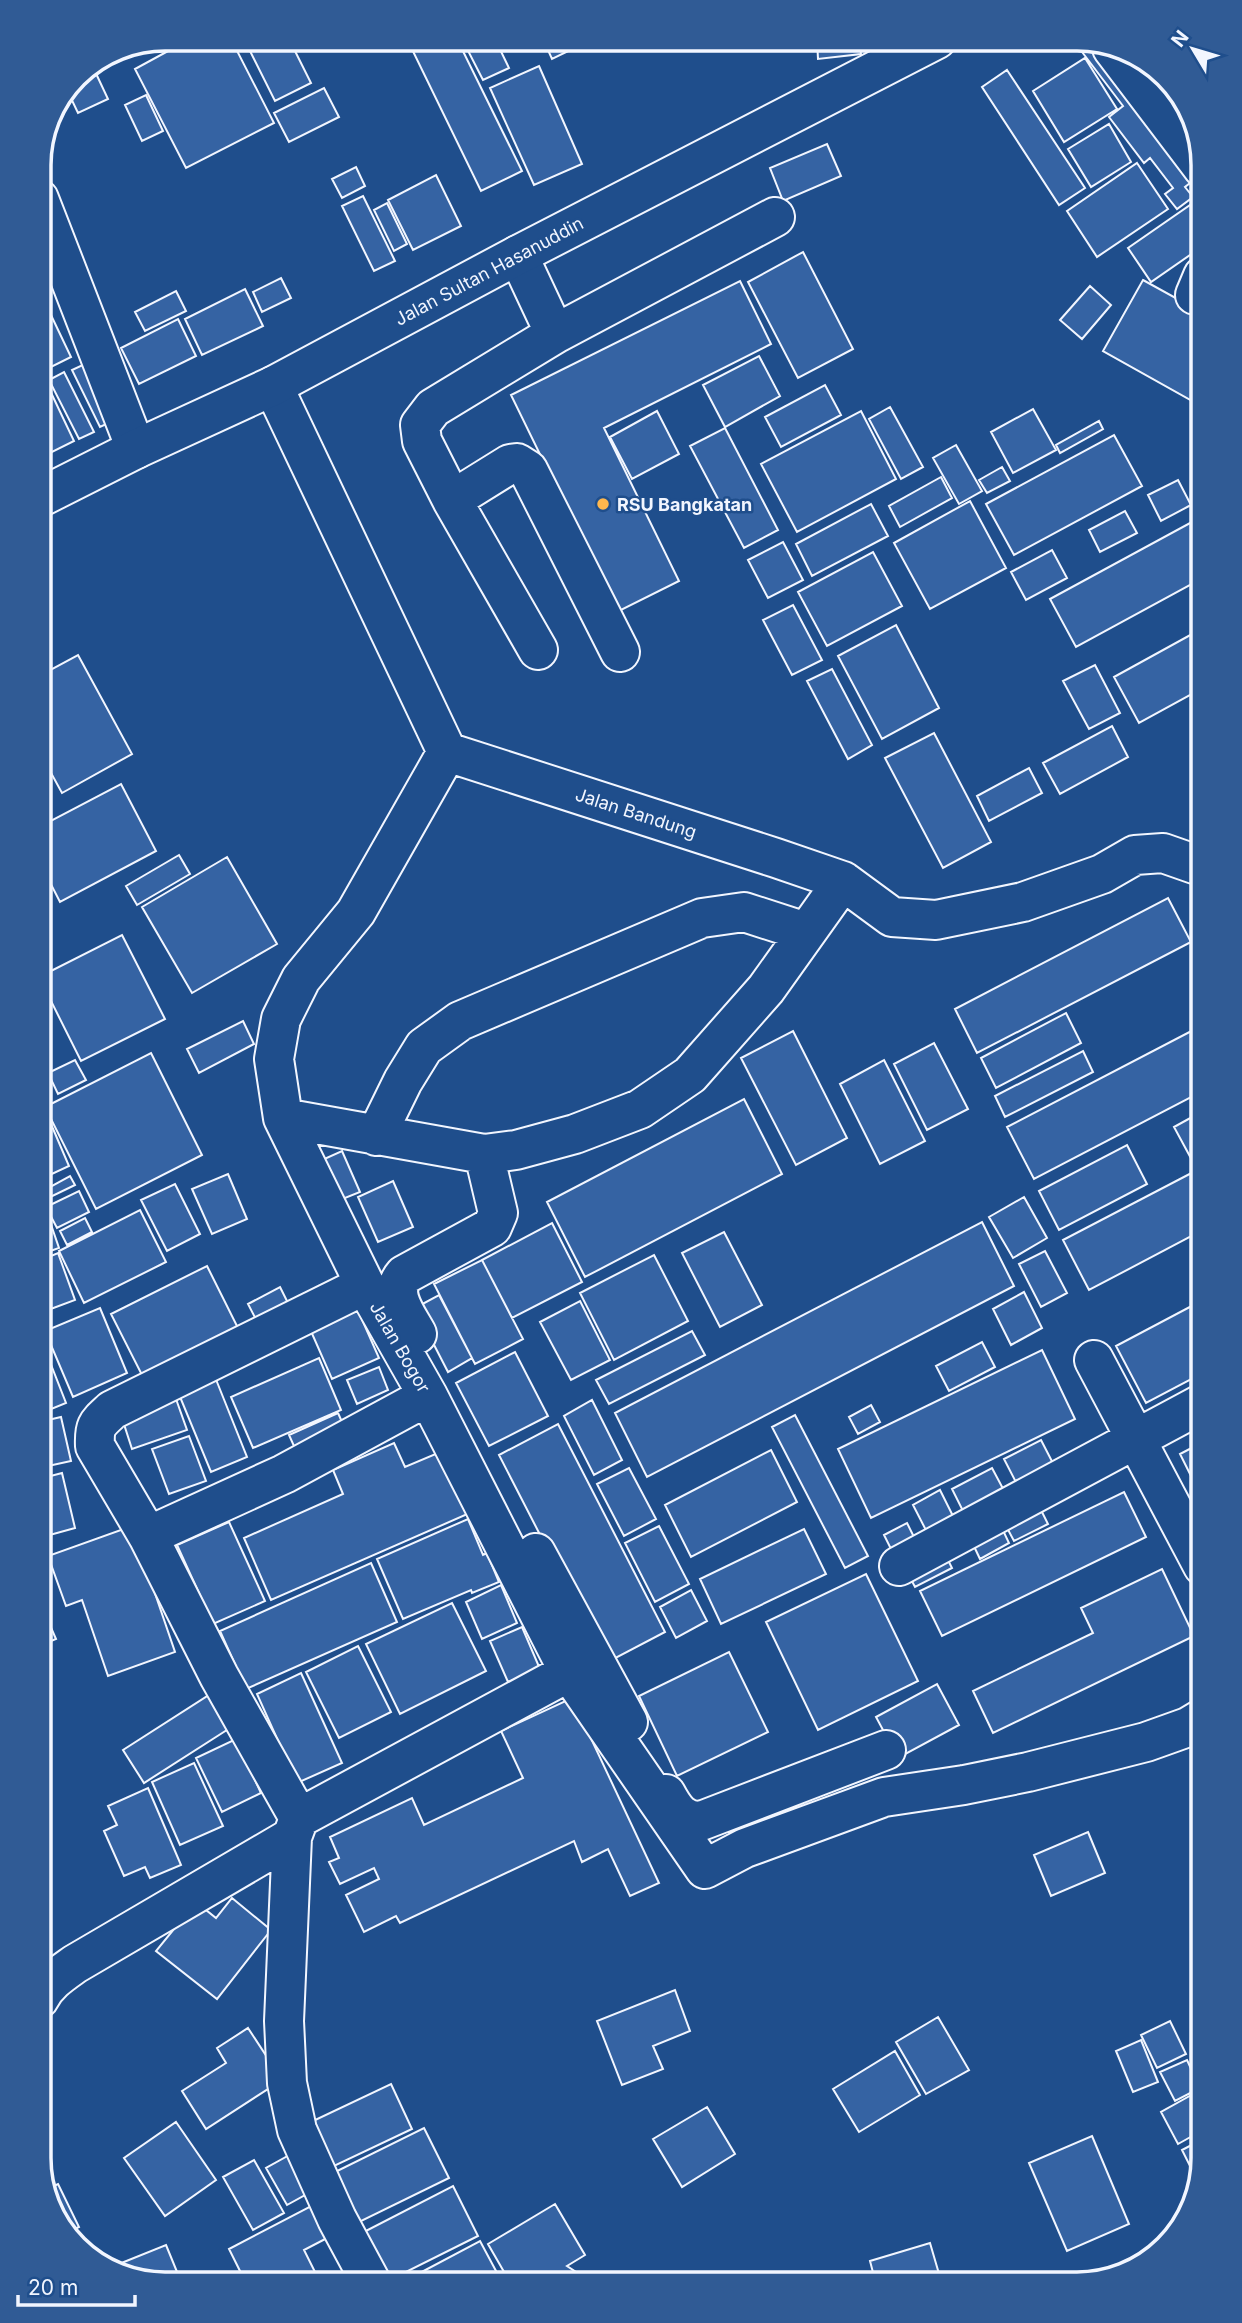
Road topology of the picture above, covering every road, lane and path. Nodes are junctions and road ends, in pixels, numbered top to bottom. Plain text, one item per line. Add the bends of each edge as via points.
1 (914, 51) edge
2 (1120, 59) edge
3 (1190, 149) edge
4 (775, 217) dead end
5 (51, 230) edge
6 (518, 255) junction
7 (555, 334) junction
8 (273, 386) junction
9 (136, 449) junction
10 (51, 492) edge
11 (452, 500) junction
12 (538, 650) dead end
13 (620, 652) dead end
14 (447, 752) junction
15 (1191, 863) edge
16 (843, 881) junction
17 (806, 932) junction
18 (283, 1118) junction
19 (376, 1136) junction
20 (484, 1154) junction
21 (365, 1285) junction
22 (1094, 1360) dead end
23 (428, 1396) junction
24 (1191, 1410) edge
25 (1135, 1440) junction
26 (148, 1536) junction
27 (1191, 1544) edge
28 (898, 1566) dead end
29 (569, 1672) junction
30 (1191, 1725) edge
31 (886, 1750) dead end
32 (296, 1828) junction
33 (51, 1982) edge
34 (365, 2272) edge

1 - 6 street, Jalan Sultan Hasanuddin
2 - 3 street
4 - 7 street
5 - 9 street
6 - 7 street
6 - 8 street, Jalan Sultan Hasanuddin
7 - 11 street via 433,408 420,425 422,441
8 - 9 street, Jalan Sultan Hasanuddin
8 - 14 street
9 - 10 street, Jalan Sultan Hasanuddin
11 - 12 street
11 - 13 street via 510,464 528,470
14 - 16 street, Jalan Bandung
14 - 18 street, Jalan Bogor via 356,912 301,978 281,1019 274,1059
15 - 16 street, Jalan Bandung via 1163,853 1135,855 1102,874 1023,902 936,919 892,916
16 - 17 street
17 - 19 street via 744,912 702,918 460,1020 424,1047
17 - 20 street via 766,989 690,1075 640,1109 575,1134
18 - 19 street
18 - 21 street, Jalan Bogor
19 - 20 street
20 - 31 street via 498,1213 492,1227 404,1275 397,1295 674,1810 701,1821
21 - 23 street, Jalan Bogor
21 - 26 street via 112,1410 98,1423 95,1446
22 - 25 street
23 - 26 street via 284,1474
23 - 29 street, Jalan Bogor
24 - 25 street
25 - 27 street
25 - 28 street
26 - 32 street
29 - 30 street, Jalan Bogor via 705,1869 745,1848 884,1797 1028,1772 1146,1742
29 - 32 street
32 - 33 street
32 - 34 street via 284,2021 287,2083 297,2130

